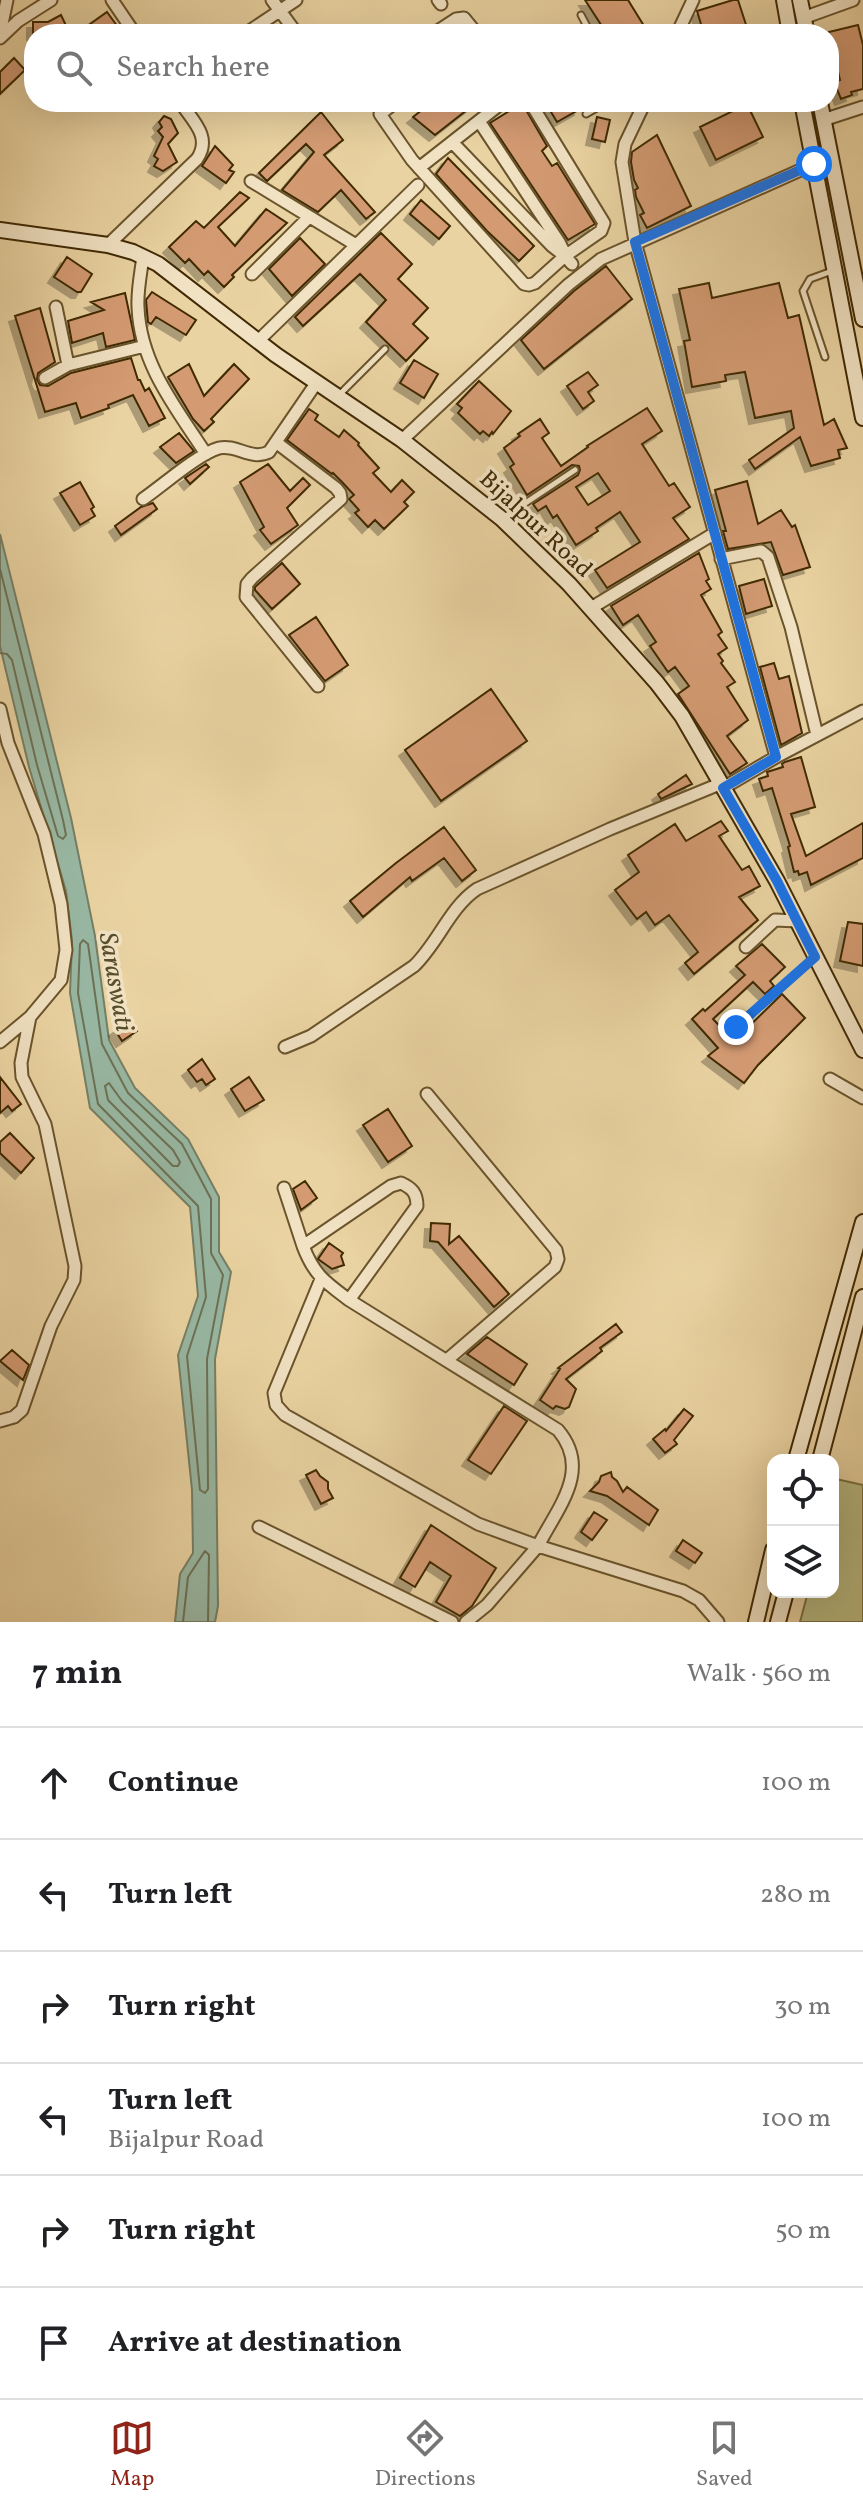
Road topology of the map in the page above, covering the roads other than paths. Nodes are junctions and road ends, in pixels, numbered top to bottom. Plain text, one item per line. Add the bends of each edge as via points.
1 (7, 0) edge
2 (51, 0) edge
3 (112, 0) edge
4 (272, 0) edge
5 (296, 0) edge
6 (693, 0) edge
7 (784, 0) edge
8 (800, 0) edge
9 (853, 0) edge
10 (280, 11) junction
11 (581, 15) dead end
12 (803, 18) junction
13 (128, 24) edge
14 (260, 24) edge
15 (290, 24) edge
16 (448, 24) edge
17 (469, 24) edge
18 (586, 24) edge
19 (682, 24) edge
20 (788, 24) edge
21 (804, 24) edge
22 (0, 35) edge
23 (863, 107) edge
24 (187, 112) edge
25 (383, 112) edge
26 (490, 112) edge
27 (536, 112) edge
28 (590, 112) edge
29 (640, 112) edge
30 (804, 112) edge
31 (822, 112) edge
32 (586, 114) dead end
33 (823, 120) junction
34 (479, 121) junction
35 (452, 142) junction
36 (814, 164) junction
37 (419, 168) junction
38 (251, 181) dead end
39 (418, 185) dead end
40 (309, 217) junction
41 (0, 230) edge
42 (635, 242) junction
43 (108, 245) junction
44 (356, 245) junction
45 (143, 256) junction
46 (574, 266) junction
47 (836, 270) junction
48 (252, 274) dead end
49 (860, 294) edge
50 (56, 307) dead end
51 (863, 319) edge
52 (258, 341) junction
53 (145, 346) junction
54 (385, 349) dead end
55 (825, 357) dead end
56 (68, 365) junction
57 (45, 378) dead end
58 (317, 382) junction
59 (338, 396) junction
60 (863, 418) edge
61 (402, 440) junction
62 (277, 443) junction
63 (206, 454) junction
64 (575, 470) dead end
65 (143, 499) dead end
66 (502, 519) junction
67 (715, 533) junction
68 (721, 559) junction
69 (591, 608) junction
70 (318, 686) dead end
71 (0, 709) edge
72 (863, 711) edge
73 (817, 735) junction
74 (776, 757) junction
75 (723, 786) junction
76 (797, 921) junction
77 (746, 947) dead end
78 (815, 957) junction
79 (30, 1017) junction
80 (736, 1027) dead end
81 (0, 1042) edge
82 (285, 1047) dead end
83 (863, 1050) edge
84 (830, 1079) dead end
85 (427, 1094) dead end
86 (863, 1098) edge
87 (284, 1188) dead end
88 (863, 1222) edge
89 (303, 1246) junction
90 (321, 1279) junction
91 (863, 1297) edge
92 (349, 1300) junction
93 (447, 1360) junction
94 (0, 1421) edge
95 (798, 1454) edge
96 (822, 1454) edge
97 (259, 1527) dead end
98 (538, 1546) junction
99 (767, 1575) edge
100 (784, 1598) edge
101 (452, 1622) edge
102 (466, 1622) edge
103 (718, 1622) edge
104 (756, 1622) edge
105 (778, 1622) edge

1 - 22 street
2 - 22 street
3 - 13 street
4 - 10 street
5 - 10 street
6 - 19 street
7 - 20 main road
8 - 12 main road
9 - 12 street
10 - 14 street
10 - 15 street
11 - 18 lane
12 - 21 main road
16 - 17 street via 464,18
23 - 33 street
24 - 43 street via 203,136 203,149
25 - 37 street
26 - 34 street
27 - 46 street via 604,223
28 - 32 lane
29 - 42 street via 622,162
30 - 36 main road
31 - 33 main road
33 - 49 main road
34 - 35 street
34 - 46 street
35 - 37 street
35 - 46 street
36 - 42 street
36 - 47 main road
37 - 46 street via 524,284
38 - 40 street
39 - 44 street
40 - 44 street
40 - 48 street
41 - 43 main road, Bijalpur Road
42 - 46 street
42 - 67 street
43 - 45 main road, Bijalpur Road
44 - 52 street
45 - 52 main road, Bijalpur Road
45 - 53 street via 138,307
46 - 61 street
47 - 55 lane via 810,279 803,291
47 - 60 main road
49 - 51 main road
50 - 56 street
52 - 58 main road, Bijalpur Road
53 - 56 street
53 - 63 street via 153,372
54 - 59 lane
56 - 57 street
58 - 59 main road, Bijalpur Road
58 - 62 street
59 - 61 main road, Bijalpur Road
61 - 66 main road, Bijalpur Road
62 - 63 street via 261,456 227,448
62 - 70 street via 336,488 341,499 252,578 246,597
63 - 65 street
64 - 66 lane
66 - 69 main road, Bijalpur Road
67 - 68 street
67 - 69 street
68 - 73 street via 761,551 768,557
68 - 74 street
69 - 75 main road, Bijalpur Road via 682,716
71 - 79 street via 44,834 66,950 61,980
72 - 73 street
73 - 74 street
74 - 75 street
75 - 76 main road, Bijalpur Road
75 - 82 street via 477,889 414,966 311,1036
76 - 77 street via 775,920
76 - 78 main road, Bijalpur Road
78 - 80 lane
78 - 83 main road, Bijalpur Road
79 - 81 street
79 - 94 street via 22,1077 45,1124 74,1280 51,1326 22,1410
84 - 86 street
85 - 93 street via 556,1250 558,1259
87 - 89 street
88 - 95 main road
89 - 90 street
89 - 92 street via 391,1186 412,1188 417,1206
90 - 92 street
90 - 98 street via 274,1393 276,1405 285,1415 478,1524
91 - 96 main road
92 - 93 street
93 - 98 street via 558,1430 568,1442 574,1469 570,1483
97 - 101 street
98 - 102 street
98 - 103 street via 683,1591
99 - 104 main road
100 - 105 main road

